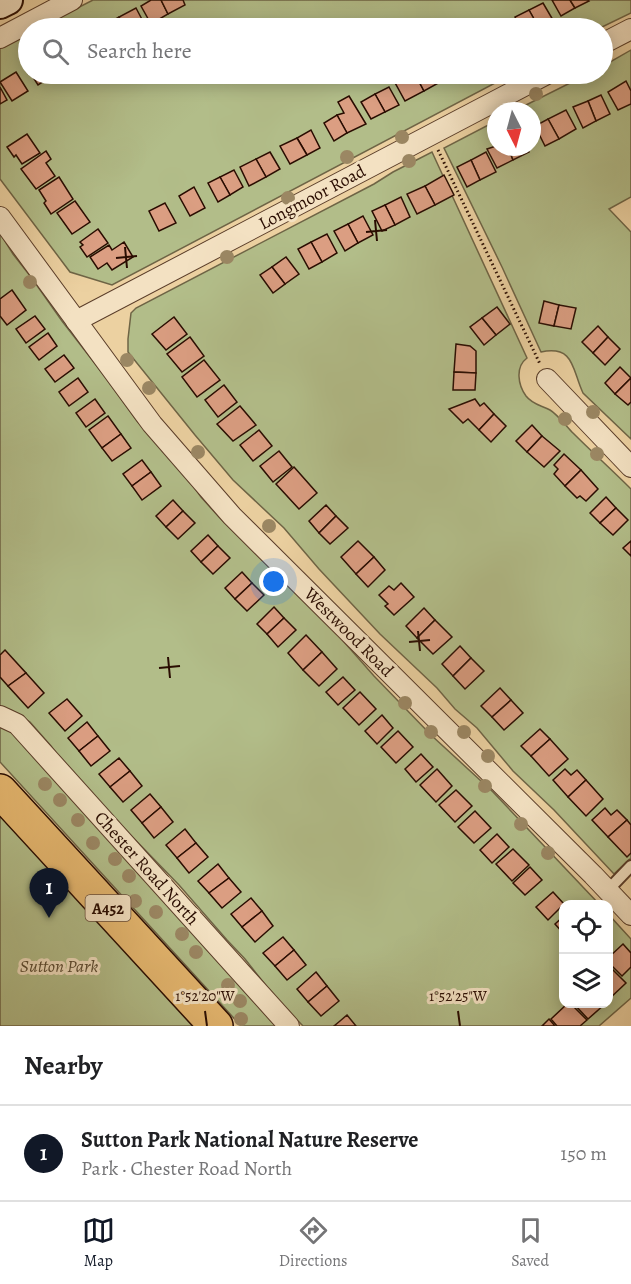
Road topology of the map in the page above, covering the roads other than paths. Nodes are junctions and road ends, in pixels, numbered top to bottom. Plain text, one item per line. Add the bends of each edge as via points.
1 (8, 0) edge
2 (72, 0) edge
3 (0, 4) edge
4 (38, 18) edge
5 (18, 28) edge
6 (631, 30) edge
7 (0, 38) edge
8 (613, 39) edge
9 (528, 84) edge
10 (0, 217) edge
11 (76, 321) junction
12 (547, 379) road end
13 (631, 467) edge
14 (0, 716) edge
15 (0, 790) edge
16 (631, 866) edge
17 (622, 875) junction
18 (631, 884) edge
19 (608, 890) junction
20 (631, 915) edge
21 (216, 1026) edge
22 (289, 1026) edge

1 - 3 street
2 - 4 street
5 - 7 street
6 - 8 street
9 - 11 street, Longmoor Road
10 - 11 street, Westwood Road
11 - 19 street, Westwood Road via 152,424 232,516
12 - 13 street
14 - 22 street, Chester Road North via 16,724
15 - 21 highway, A452
16 - 17 lane
17 - 18 lane
17 - 19 lane
19 - 20 street, Westwood Road

